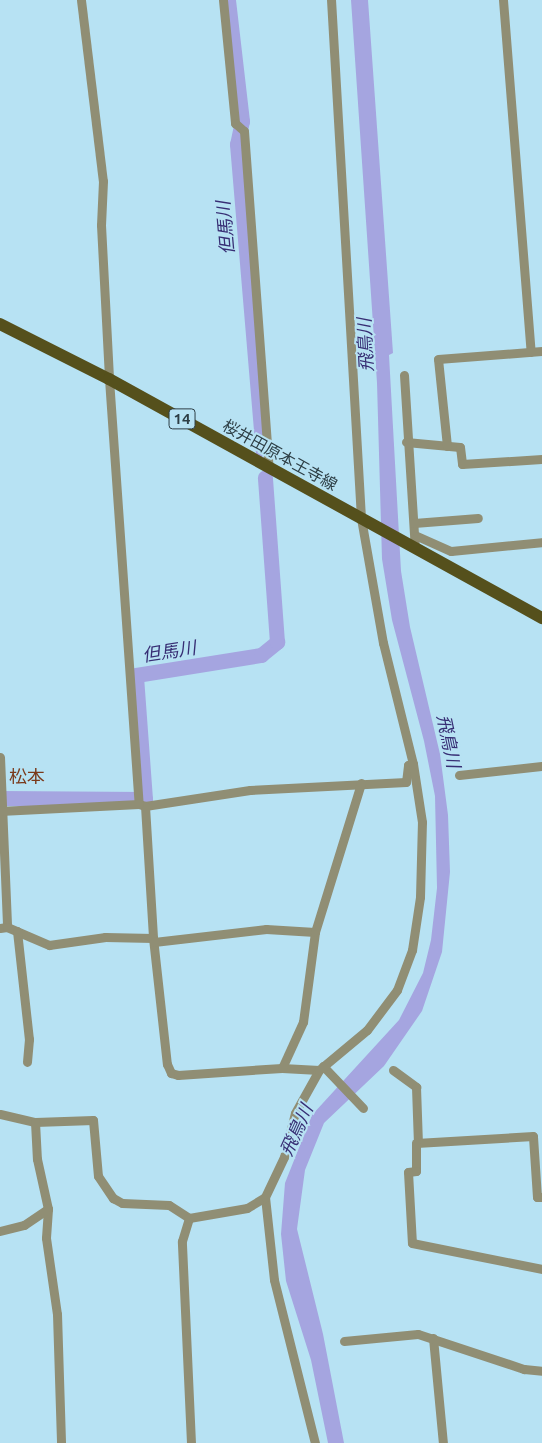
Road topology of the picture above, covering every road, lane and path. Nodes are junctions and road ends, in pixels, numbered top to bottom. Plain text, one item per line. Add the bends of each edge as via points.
1 (81, 0) edge
2 (223, 0) edge
3 (331, 0) edge
4 (503, 0) edge
5 (0, 324) edge
6 (542, 351) edge
7 (531, 352) junction
8 (404, 376) dead end
9 (109, 379) junction
10 (406, 442) junction
11 (447, 446) junction
12 (542, 459) edge
13 (269, 468) junction
14 (361, 518) junction
15 (478, 518) dead end
16 (414, 523) junction
17 (542, 542) edge
18 (415, 544) junction
19 (542, 618) edge
20 (0, 757) edge
21 (413, 764) junction
22 (542, 766) edge
23 (459, 775) dead end
24 (361, 783) junction
25 (142, 805) junction
26 (1, 811) edge
27 (4, 927) edge
28 (17, 932) junction
29 (315, 932) junction
30 (154, 940) junction
31 (27, 1062) dead end
32 (282, 1068) junction
33 (321, 1068) junction
34 (393, 1070) dead end
35 (361, 1106) dead end
36 (0, 1114) edge
37 (35, 1122) junction
38 (418, 1143) junction
39 (265, 1197) junction
40 (542, 1197) edge
41 (48, 1209) junction
42 (189, 1218) junction
43 (0, 1231) edge
44 (542, 1269) edge
45 (433, 1338) junction
46 (344, 1341) dead end
47 (542, 1371) edge
48 (61, 1443) edge
49 (191, 1443) edge
50 (315, 1443) edge
51 (443, 1443) edge

1 - 9 street via 103,181 101,225
2 - 13 street via 235,123 244,132
3 - 14 street
4 - 7 street
5 - 9 main road, 桜井田原本王寺線 / 14
6 - 7 street
7 - 11 street via 438,359
8 - 10 street
9 - 13 main road, 桜井田原本王寺線 / 14
9 - 25 street
10 - 11 street
10 - 16 street
11 - 12 street via 460,447 462,464
13 - 14 main road, 桜井田原本王寺線 / 14
14 - 18 main road, 桜井田原本王寺線 / 14
14 - 21 street via 383,643
15 - 16 street
16 - 18 street
17 - 18 street via 451,551
18 - 19 main road, 桜井田原本王寺線 / 14
20 - 26 street
21 - 24 street via 408,765 406,782
21 - 33 street via 422,822 423,863 412,950 384,1010 367,1030
22 - 23 street
24 - 25 street via 250,790
24 - 29 street
25 - 26 street
25 - 30 street
26 - 27 street
27 - 28 street
28 - 30 street via 49,945 105,936
28 - 31 street via 29,1039
29 - 30 street via 266,929
29 - 32 street via 303,1022
30 - 32 street via 166,1064 171,1072 178,1076
32 - 33 street
33 - 35 street
33 - 39 street via 294,1113 284,1158
34 - 38 street via 416,1087
36 - 37 street
37 - 41 street via 37,1159
37 - 42 street via 93,1120 98,1176 112,1198 122,1203 169,1205
38 - 40 street via 533,1136 537,1198
38 - 44 street via 416,1170 408,1172 412,1243
39 - 42 street via 247,1208
39 - 50 street via 274,1280
41 - 43 street via 24,1224
41 - 48 street via 46,1238 57,1314
42 - 49 street via 182,1241
45 - 46 street via 418,1334
45 - 47 street via 524,1369
45 - 51 street

